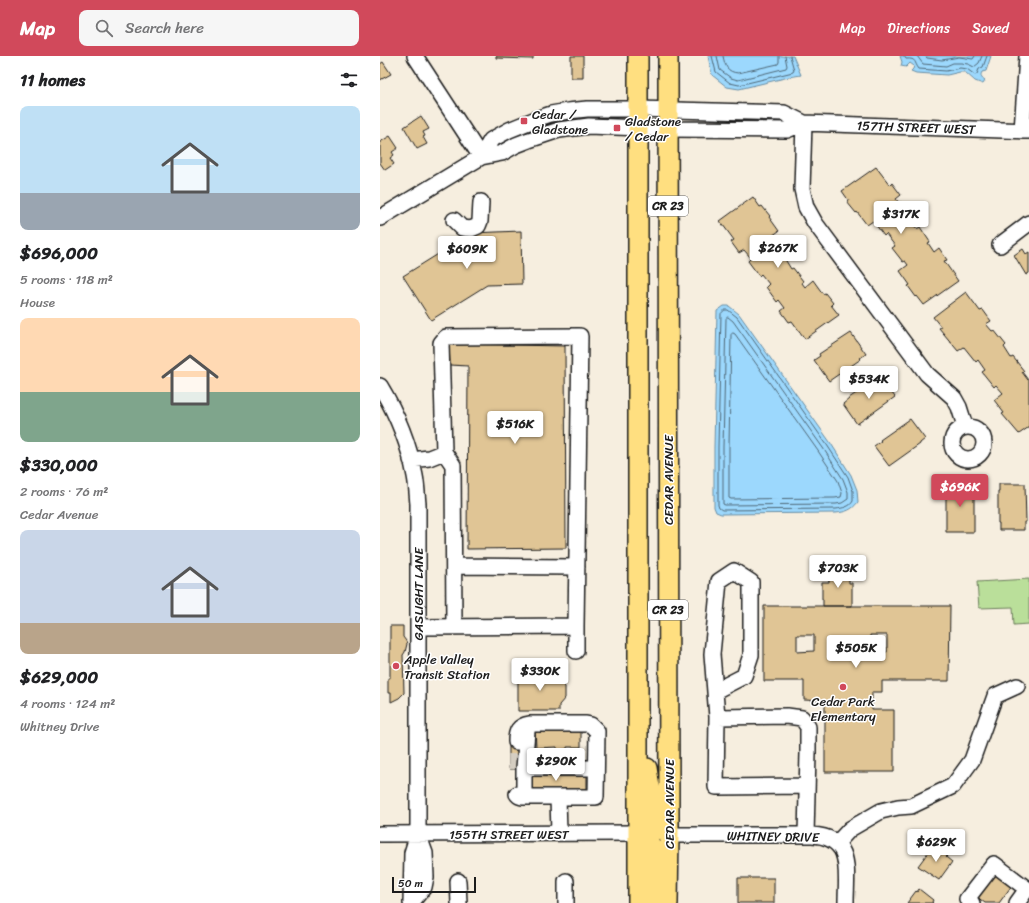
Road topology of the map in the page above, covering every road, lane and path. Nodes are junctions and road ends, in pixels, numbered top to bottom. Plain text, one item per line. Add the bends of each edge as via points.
1 (415, 56) edge
2 (638, 56) edge
3 (668, 56) edge
4 (1027, 56) edge
5 (638, 109) junction
6 (668, 119) junction
7 (804, 123) junction
8 (638, 128) junction
9 (1026, 131) edge
10 (481, 157) junction
11 (481, 202) dead end
12 (380, 218) edge
13 (454, 220) dead end
14 (1029, 223) edge
15 (1000, 245) dead end
16 (380, 386) edge
17 (965, 426) dead end
18 (444, 452) junction
19 (411, 460) junction
20 (454, 566) junction
21 (577, 567) junction
22 (576, 626) junction
23 (418, 627) junction
24 (454, 627) junction
25 (576, 651) dead end
26 (1017, 686) dead end
27 (715, 691) junction
28 (638, 703) junction
29 (717, 717) junction
30 (530, 724) junction
31 (516, 742) tunnel mouth
32 (596, 768) junction
33 (520, 769) junction
34 (807, 786) junction
35 (558, 797) junction
36 (559, 833) junction
37 (638, 833) junction
38 (380, 834) edge
39 (418, 834) junction
40 (669, 835) junction
41 (806, 835) junction
42 (837, 843) junction
43 (458, 881) dead end
44 (566, 881) dead end
45 (411, 903) edge
46 (459, 903) edge
47 (566, 903) edge
48 (638, 903) edge
49 (656, 903) edge
50 (668, 903) edge
51 (846, 903) edge
52 (972, 903) edge
53 (1017, 903) edge

1 - 10 street
2 - 5 main road, CR 23
3 - 6 main road, CEDAR AVENUE / CR 23
4 - 9 street
5 - 6 street, 157TH STREET WEST
5 - 8 main road, CR 23
5 - 10 street, 157TH STREET WEST via 587,109 551,114 508,130 490,140
6 - 7 street, 157TH STREET WEST via 784,113
6 - 8 street, 157TH STREET WEST
6 - 40 main road, CEDAR AVENUE / CR 23
7 - 9 street, 157TH STREET WEST
7 - 17 street via 802,188 806,207 815,223 927,374 954,398
8 - 10 street, 157TH STREET WEST via 589,126 559,130 516,145 502,153
8 - 28 main road, CR 23
10 - 12 street, 157TH STREET WEST
11 - 13 street via 478,226 471,229 462,228
14 - 15 street
16 - 19 street, GASLIGHT LANE via 397,418
18 - 19 street via 429,458
18 - 20 street via 453,465
18 - 21 street via 440,343 446,337 580,336
19 - 23 street, GASLIGHT LANE via 418,504
20 - 21 street
20 - 24 street
21 - 22 street
22 - 24 street
22 - 25 street
23 - 24 street
23 - 39 street, GASLIGHT LANE
26 - 42 street via 995,696 972,760 953,786 911,806 881,811 850,829
27 - 27 street via 712,654 719,581 734,571 751,582 751,655 744,676
27 - 29 street
28 - 37 main road, CR 23
28 - 40 main road via 655,821
29 - 34 street via 802,718 808,727
29 - 34 street via 716,787
30 - 31 street via 518,730
30 - 32 street via 591,725 596,731
30 - 33 street
32 - 33 street
32 - 35 street via 596,797
33 - 35 street via 524,796
34 - 41 street
35 - 36 street
36 - 37 street, 155TH STREET WEST
36 - 39 street, 155TH STREET WEST
37 - 48 main road, CR 23
37 - 49 main road via 647,837 652,846
38 - 39 street, 155TH STREET WEST
39 - 45 street, GASLIGHT LANE via 412,852
40 - 41 street, WHITNEY DRIVE
40 - 50 main road, CEDAR AVENUE / CR 23
41 - 42 street, WHITNEY DRIVE via 828,838
42 - 51 street, WHITNEY DRIVE via 845,856
43 - 46 street
44 - 47 street
52 - 53 street via 967,899 994,864 1027,889

